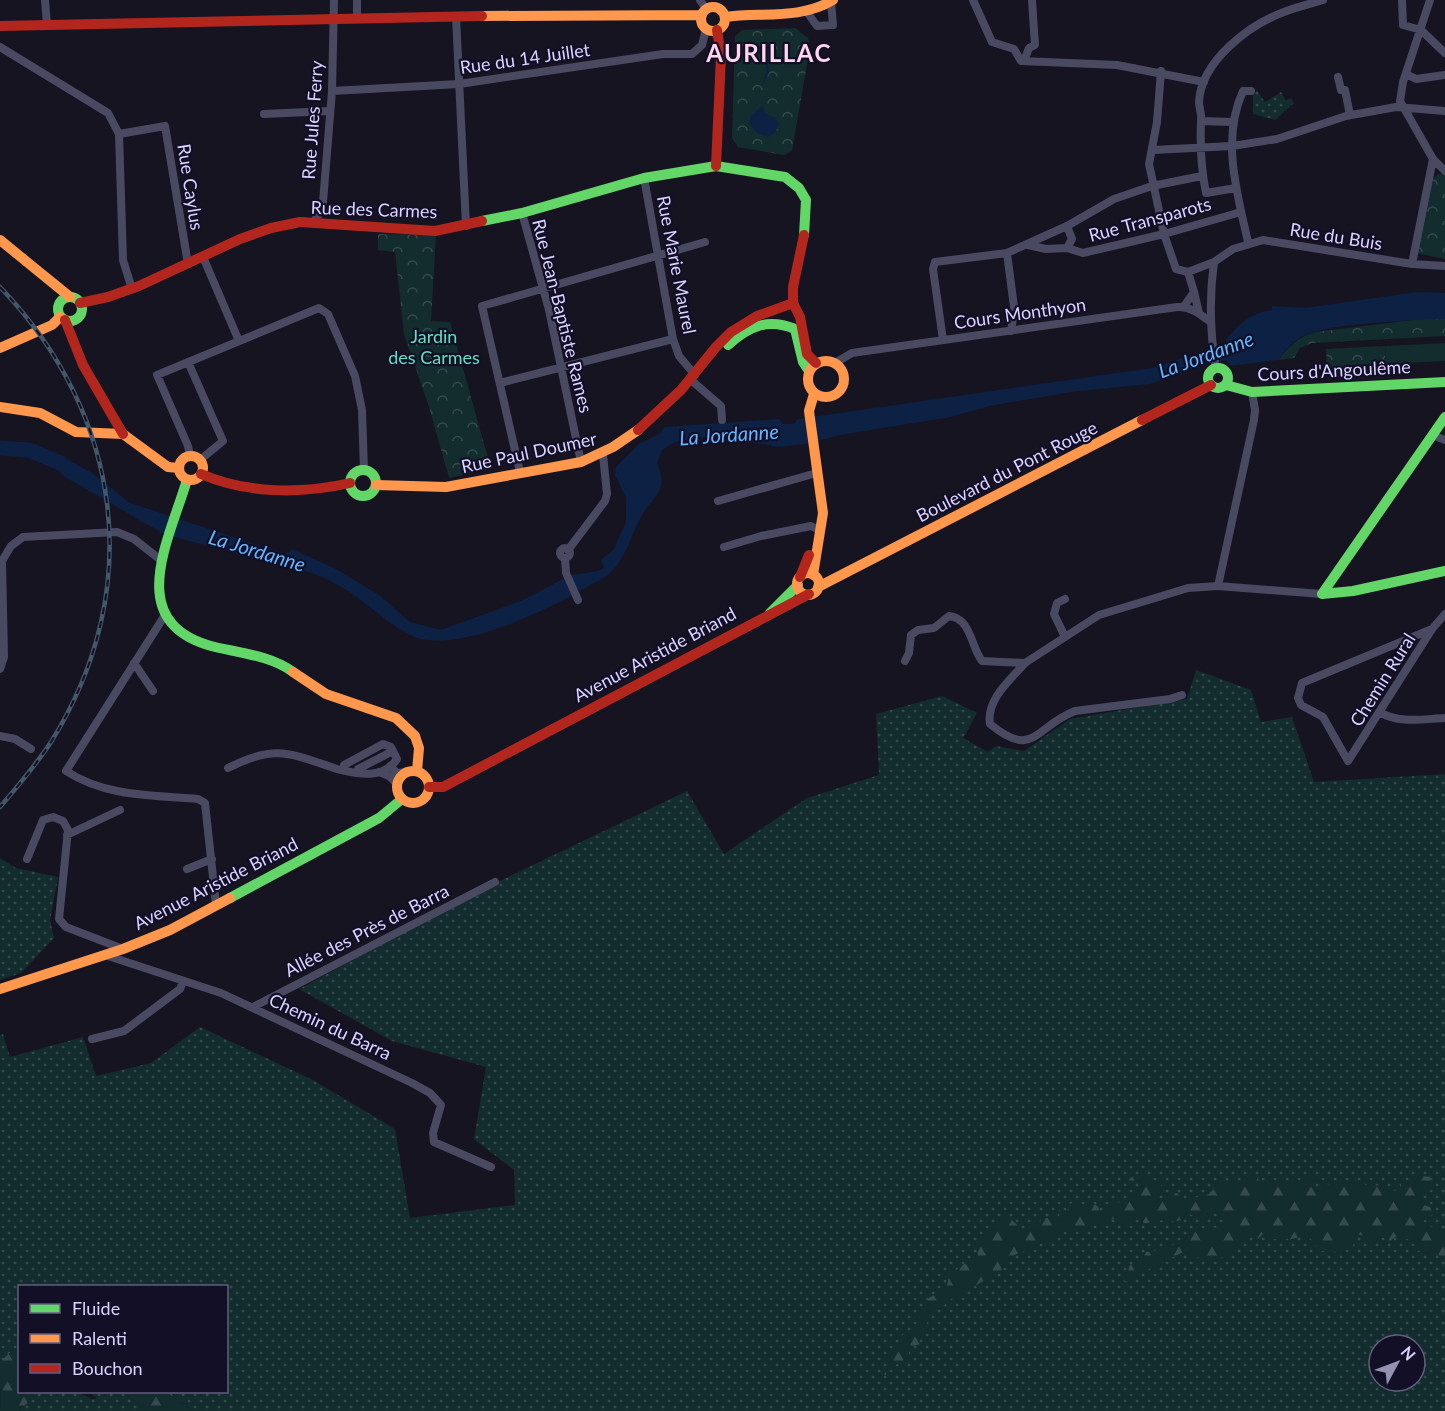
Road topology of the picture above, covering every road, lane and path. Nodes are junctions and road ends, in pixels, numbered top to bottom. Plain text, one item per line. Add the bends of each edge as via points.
1 (45, 0) edge
2 (333, 0) edge
3 (357, 0) edge
4 (973, 0) edge
5 (1032, 0) edge
6 (1323, 0) edge
7 (1402, 0) edge
8 (1430, 0) edge
9 (832, 1) edge
10 (703, 8) edge
11 (807, 12) junction
12 (456, 16) junction
13 (725, 17) junction
14 (333, 18) junction
15 (357, 18) junction
16 (47, 25) junction
17 (0, 26) edge
18 (711, 29) junction
19 (1419, 30) junction
20 (0, 47) edge
21 (1445, 53) edge
22 (1024, 61) junction
23 (1161, 71) junction
24 (1406, 74) junction
25 (1445, 75) edge
26 (1338, 76) dead end
27 (1204, 82) junction
28 (459, 84) junction
29 (332, 91) junction
30 (1251, 91) dead end
31 (1404, 109) junction
32 (330, 111) junction
33 (1445, 111) edge
34 (264, 114) dead end
35 (1348, 115) junction
36 (1201, 121) junction
37 (1232, 122) junction
38 (119, 134) junction
39 (718, 140) junction
40 (1232, 146) junction
41 (1200, 148) junction
42 (1153, 150) junction
43 (1433, 159) junction
44 (716, 166) junction
45 (735, 168) junction
46 (1445, 171) edge
47 (1202, 176) junction
48 (644, 178) junction
49 (1152, 186) junction
50 (1236, 188) junction
51 (1241, 212) junction
52 (522, 213) junction
53 (314, 221) junction
54 (466, 225) junction
55 (1067, 226) junction
56 (1164, 234) junction
57 (0, 240) edge
58 (705, 242) dead end
59 (1031, 242) junction
60 (1248, 242) junction
61 (1067, 248) junction
62 (1007, 253) junction
63 (658, 256) junction
64 (203, 257) junction
65 (1214, 262) junction
66 (188, 264) junction
67 (1412, 264) junction
68 (1445, 267) edge
69 (1188, 272) junction
70 (44, 277) junction
71 (132, 289) junction
72 (543, 290) junction
73 (1194, 292) junction
74 (75, 300) junction
75 (794, 303) junction
76 (1184, 306) junction
77 (1014, 307) dead end
78 (1199, 313) junction
79 (61, 314) junction
80 (1013, 318) dead end
81 (77, 319) junction
82 (1209, 321) junction
83 (795, 329) junction
84 (1011, 331) junction
85 (673, 339) junction
86 (943, 340) junction
87 (239, 341) junction
88 (0, 348) edge
89 (80, 359) junction
90 (188, 362) junction
91 (835, 363) junction
92 (1215, 366) junction
93 (813, 367) junction
94 (561, 369) junction
95 (693, 378) junction
96 (1445, 382) edge
97 (500, 383) junction
98 (1211, 385) junction
99 (1226, 385) junction
100 (1252, 392) junction
101 (814, 394) junction
102 (0, 407) edge
103 (109, 413) junction
104 (1445, 417) edge
105 (722, 420) dead end
106 (123, 434) junction
107 (1432, 435) junction
108 (1445, 440) edge
109 (603, 455) junction
110 (195, 458) junction
111 (581, 462) junction
112 (179, 465) junction
113 (364, 470) junction
114 (520, 472) junction
115 (816, 473) junction
116 (201, 474) junction
117 (187, 480) junction
118 (350, 483) junction
119 (376, 485) junction
120 (718, 501) dead end
121 (815, 504) junction
122 (823, 517) junction
123 (815, 528) junction
124 (724, 547) dead end
125 (162, 561) junction
126 (814, 563) junction
127 (1445, 571) edge
128 (813, 574) junction
129 (799, 581) junction
130 (1218, 585) junction
131 (818, 586) junction
132 (809, 594) junction
133 (1322, 594) junction
134 (1065, 599) dead end
135 (578, 600) dead end
136 (1445, 614) edge
137 (165, 615) junction
138 (767, 615) junction
139 (1432, 629) junction
140 (1065, 637) junction
141 (905, 661) dead end
142 (134, 663) junction
143 (1024, 663) junction
144 (0, 669) edge
145 (153, 691) dead end
146 (1182, 695) dead end
147 (1379, 712) junction
148 (1445, 718) edge
149 (0, 736) edge
150 (31, 749) dead end
151 (393, 751) junction
152 (390, 766) junction
153 (228, 768) dead end
154 (343, 770) junction
155 (412, 771) junction
156 (379, 772) junction
157 (362, 774) junction
158 (397, 784) junction
159 (429, 787) junction
160 (402, 799) junction
161 (120, 810) dead end
162 (67, 835) junction
163 (27, 859) dead end
164 (212, 860) junction
165 (187, 869) dead end
166 (495, 882) dead end
167 (216, 905) junction
168 (123, 949) junction
169 (105, 955) junction
170 (183, 982) junction
171 (0, 989) edge
172 (254, 1007) junction
173 (92, 1039) dead end
174 (491, 1167) dead end

1 - 16 street
2 - 14 street, Rue Jules Ferry
3 - 15 street
4 - 22 street via 992,42 1007,45
5 - 22 street via 1035,45 1029,48
6 - 27 street via 1283,12 1258,25 1228,48
7 - 19 street via 1403,25
8 - 19 street
9 - 11 main road
9 - 11 street via 833,25 817,26
10 - 12 main road
10 - 13 main road via 717,8
10 - 18 main road via 701,22
11 - 13 main road
12 - 15 main road
12 - 28 street
13 - 18 main road via 724,24
14 - 15 main road
14 - 16 main road
14 - 29 street, Rue Jules Ferry
16 - 17 main road
18 - 28 street, Rue du 14 Juillet via 692,54 663,54
18 - 39 main road via 721,56
19 - 21 street
19 - 24 street
20 - 38 street via 108,113
22 - 23 street via 1074,61
23 - 27 street
23 - 42 street
24 - 25 street via 1416,79
24 - 31 street via 1400,101
26 - 35 street via 1341,90 1345,90
27 - 36 street via 1199,102
28 - 29 street, Rue du 14 Juillet
28 - 54 street
29 - 32 street, Rue Jules Ferry
30 - 37 street via 1243,91
31 - 33 street
31 - 35 street
31 - 43 street
32 - 34 street
32 - 53 street, Rue Jules Ferry via 322,210
35 - 40 street via 1277,139
36 - 37 street
36 - 41 street
37 - 40 street
38 - 66 street, Rue Caylus via 165,126
38 - 71 street via 123,260
39 - 44 main road
39 - 45 main road
40 - 41 street
40 - 50 street
41 - 42 street
41 - 47 street
42 - 49 street via 1149,164
43 - 46 street
43 - 67 street
44 - 45 main road, Rue des Carmes
44 - 48 main road, Rue des Carmes
45 - 75 main road, Rue des Carmes via 785,177 806,200
47 - 49 street
47 - 50 street via 1206,193
48 - 52 main road, Rue des Carmes
48 - 63 street, Rue Marie Maurel
49 - 55 street via 1114,198
49 - 56 street
50 - 51 street
51 - 56 street, Rue Transparots
51 - 60 street
52 - 54 main road, Rue des Carmes
52 - 72 street, Rue Jean-Baptiste Rames
53 - 54 main road, Rue des Carmes via 435,231
53 - 64 main road, Rue des Carmes via 277,225
55 - 59 street
55 - 61 street via 1072,240
56 - 61 street, Rue Transparots via 1083,253
56 - 69 street via 1173,266
57 - 70 main road
58 - 63 street
59 - 61 street, Rue Transparots via 1046,249
59 - 62 street
60 - 65 street, Rue du Buis
60 - 67 street, Rue du Buis via 1263,240
62 - 77 street
62 - 86 street via 934,261
63 - 72 street
63 - 85 street, Rue Marie Maurel
64 - 66 main road, Rue des Carmes
64 - 87 street
65 - 69 street, Rue du Buis
65 - 82 street
66 - 71 main road, Rue des Carmes
67 - 68 street, Rue du Buis
69 - 73 street
70 - 74 main road
70 - 79 main road
71 - 74 main road, Rue des Carmes via 111,298
72 - 94 street, Rue Jean-Baptiste Rames
72 - 97 street via 482,306
73 - 76 street
73 - 78 street
74 - 79 main road via 63,299
74 - 81 main road via 81,312
75 - 83 main road
75 - 93 main road
75 - 95 main road, Rue Paul Doumer via 736,328
76 - 78 street
76 - 84 street, Cours Monthyon
78 - 82 street
79 - 81 main road
79 - 88 main road via 52,325
79 - 89 main road
80 - 84 street
81 - 89 main road
82 - 92 street
83 - 93 main road via 803,362
83 - 95 main road, Rue Paul Doumer via 778,322 752,328 735,338
84 - 86 street, Cours Monthyon
85 - 94 street
85 - 95 street, Rue Marie Maurel
86 - 91 street, Cours Monthyon via 852,352
87 - 90 street
87 - 113 street via 319,308 328,314 357,386
89 - 103 main road
90 - 110 street via 223,441
90 - 110 street via 157,375
91 - 93 main road via 822,361
91 - 101 main road via 844,376 840,392 824,398
92 - 98 main road via 1209,376
92 - 99 main road via 1228,375
93 - 101 main road via 807,383
94 - 97 street
94 - 111 street, Rue Jean-Baptiste Rames
95 - 105 street via 721,406
95 - 109 main road, Rue Paul Doumer via 628,438
96 - 100 main road, Cours d'Angoulême
97 - 114 street
98 - 99 main road
98 - 131 main road, Boulevard du Pont Rouge
99 - 100 main road, Cours d'Angoulême
100 - 130 street via 1254,420
101 - 115 main road, Avenue Aristide Briand via 809,411
102 - 106 main road via 40,413 76,432
103 - 106 main road
103 - 112 main road via 129,433
104 - 107 main road
106 - 112 main road via 168,467
107 - 108 street
107 - 133 main road
109 - 111 main road, Rue Paul Doumer
109 - 135 street via 605,501 565,558 566,573
110 - 112 main road
110 - 116 main road via 203,469
111 - 114 main road, Rue Paul Doumer
112 - 117 main road via 180,474
113 - 118 main road via 356,472
113 - 119 main road via 375,477
114 - 119 main road, Rue Paul Doumer via 446,487
115 - 120 street
115 - 121 main road, Avenue Aristide Briand
115 - 122 main road, Avenue Aristide Briand
116 - 117 main road via 195,480
116 - 118 main road via 225,485 328,488
117 - 125 main road
118 - 119 main road via 353,491 363,496
121 - 122 main road
121 - 123 main road, Avenue Aristide Briand
122 - 126 main road, Avenue Aristide Briand
123 - 124 street via 761,536
123 - 126 main road via 818,532
123 - 129 main road, Avenue Aristide Briand
125 - 137 main road via 157,580
125 - 144 street via 134,539 117,532 23,537 11,546 2,561 4,657
126 - 128 main road, Avenue Aristide Briand
127 - 133 main road via 1340,594
128 - 129 main road
128 - 131 main road
129 - 132 main road via 801,592
129 - 138 main road, Avenue Aristide Briand
130 - 133 street
130 - 140 street via 1188,588 1099,615
131 - 132 main road
132 - 138 main road, Avenue Aristide Briand
134 - 140 street via 1057,603 1054,614
136 - 139 street, Chemin Rural
137 - 142 street
137 - 155 main road via 177,631 193,641 281,663 326,694 396,718 415,736 419,748
138 - 159 main road, Avenue Aristide Briand via 442,787
139 - 147 street, Chemin Rural
139 - 147 street, Chemin Rural via 1302,683 1298,698 1301,705 1323,717 1348,761
140 - 143 street
141 - 143 street via 911,635 955,616 963,623 982,661
142 - 145 street
142 - 164 street via 66,771 88,785 113,792 202,800 207,807
143 - 146 street via 998,694 988,714 990,724 1020,742 1076,711
147 - 148 street via 1401,721
149 - 150 street via 15,739
151 - 152 street via 397,759
151 - 154 street via 383,744 344,765
151 - 157 street via 358,770
152 - 155 street via 397,773
152 - 156 street
153 - 154 street via 275,751
154 - 157 street
155 - 158 main road
155 - 159 main road via 426,777
156 - 157 street
156 - 158 street
158 - 160 main road
159 - 160 main road via 426,797 417,803
160 - 167 main road, Avenue Aristide Briand via 379,818
161 - 162 street
162 - 163 street via 63,821 53,817 43,820
162 - 168 street via 58,919 66,927
164 - 165 street
164 - 167 street
166 - 172 street, Allée des Près de Barra
167 - 168 main road, Avenue Aristide Briand
168 - 169 main road, Avenue Aristide Briand
169 - 170 street, Chemin du Barra
169 - 171 main road, Avenue Aristide Briand
170 - 172 street, Chemin du Barra
170 - 173 street via 180,989 124,1030
172 - 174 street, Chemin du Barra via 430,1093 441,1105 434,1142

